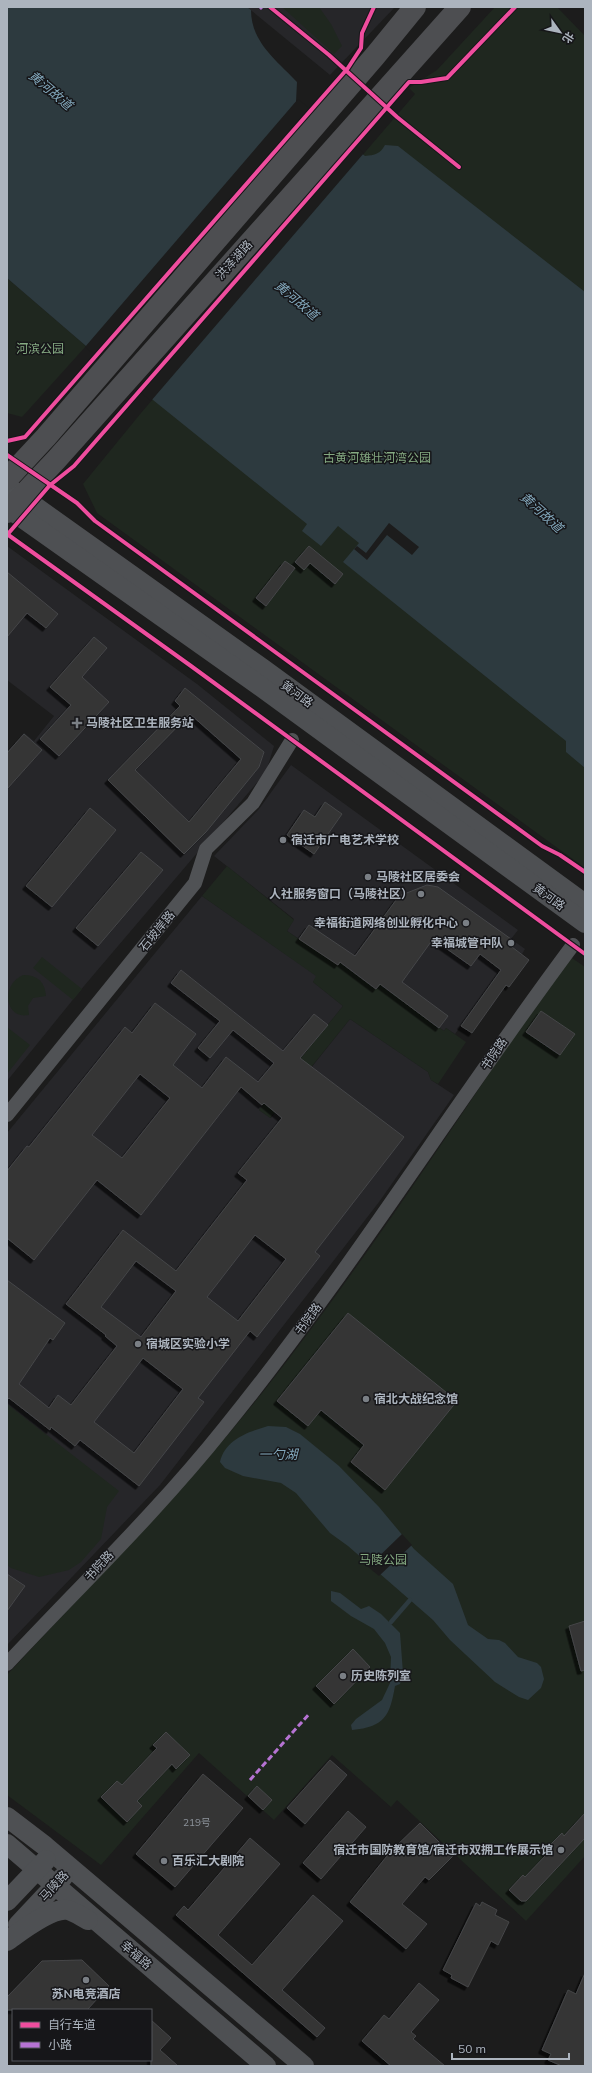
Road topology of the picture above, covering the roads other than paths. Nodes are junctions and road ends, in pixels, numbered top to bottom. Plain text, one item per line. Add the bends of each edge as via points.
1 (415, 7) edge
2 (460, 7) edge
3 (7, 479) edge
4 (11, 502) edge
5 (292, 740) dead end
6 (585, 904) edge
7 (585, 923) edge
8 (573, 945) dead end
9 (7, 1115) edge
10 (7, 1664) edge
11 (7, 1817) edge
12 (7, 1844) edge
13 (52, 1852) junction
14 (71, 1868) junction
15 (37, 1870) junction
16 (55, 1886) junction
17 (7, 1901) edge
18 (107, 1930) junction
19 (7, 1937) edge
20 (7, 1942) edge
21 (266, 2066) edge
22 (304, 2066) edge

1 - 3 main road
2 - 4 main road, 洪泽湖路 via 56,460
4 - 6 main road, 黄河路
4 - 7 main road, 黄河路
5 - 9 street, 石坡岸路 via 253,804 206,849 195,884
8 - 10 street, 书院路 via 356,1252 226,1426 196,1463
11 - 13 main road
12 - 15 main road, 幸福路
13 - 14 main road, 马陵路
13 - 15 main road, 马陵路
14 - 16 main road, 马陵路
14 - 22 main road, 幸福路
15 - 16 main road, 幸福路
15 - 17 main road, 马陵路
16 - 18 main road, 幸福路
16 - 19 main road, 马陵路
18 - 20 main road via 66,1910 44,1917
18 - 21 main road, 幸福路

